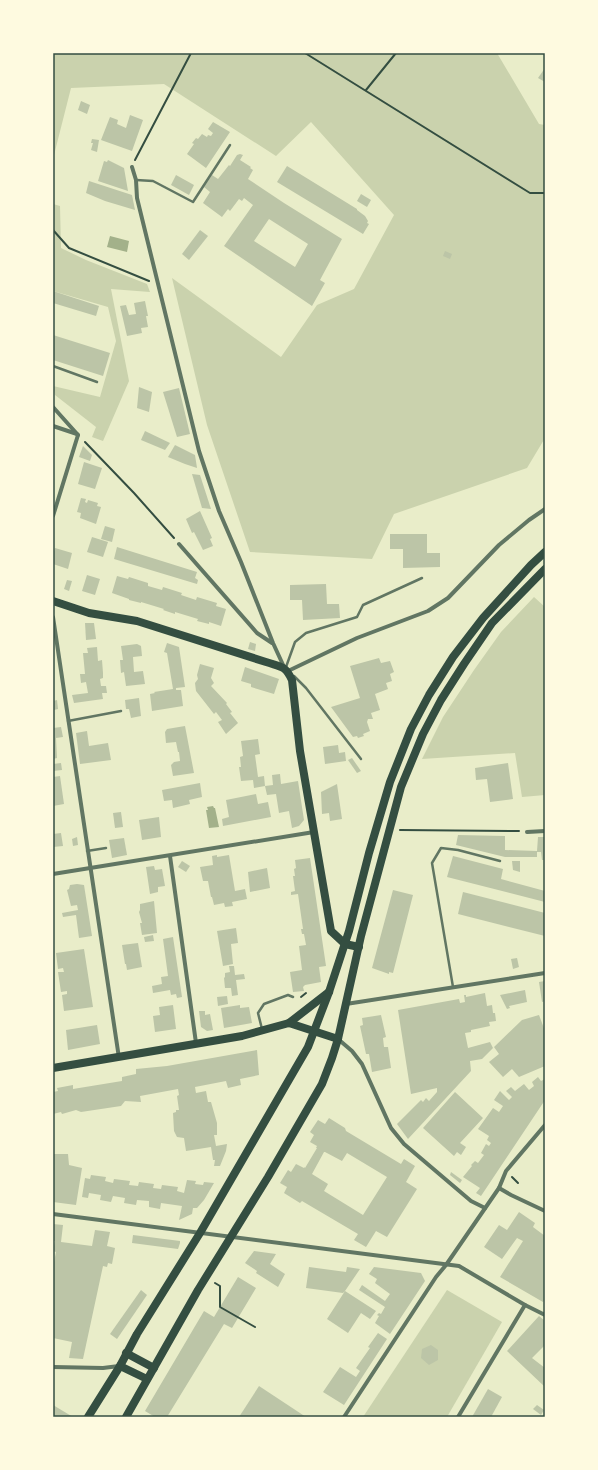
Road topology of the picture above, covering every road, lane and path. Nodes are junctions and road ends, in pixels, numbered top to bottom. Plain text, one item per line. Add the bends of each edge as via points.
1 (190, 53) edge
2 (305, 53) edge
3 (396, 53) edge
4 (366, 90) junction
5 (230, 145) dead end
6 (132, 167) joint
7 (136, 180) junction
8 (545, 193) edge
9 (53, 230) edge
10 (158, 283) junction
11 (53, 366) edge
12 (97, 382) dead end
13 (53, 407) edge
14 (53, 426) edge
15 (78, 435) junction
16 (545, 509) edge
17 (53, 516) edge
18 (179, 544) joint
19 (545, 552) edge
20 (545, 569) edge
21 (422, 578) dead end
22 (53, 601) edge
23 (53, 617) edge
24 (273, 643) junction
25 (286, 669) junction
26 (121, 711) dead end
27 (68, 721) junction
28 (361, 759) dead end
29 (399, 830) dead end
30 (545, 831) edge
31 (314, 832) junction
32 (527, 832) joint
33 (106, 848) dead end
34 (87, 851) junction
35 (170, 856) junction
36 (500, 861) dead end
37 (90, 869) junction
38 (53, 874) edge
39 (345, 944) junction
40 (359, 947) junction
41 (545, 973) edge
42 (453, 988) junction
43 (329, 992) junction
44 (293, 997) dead end
45 (345, 1004) junction
46 (289, 1023) junction
47 (262, 1031) junction
48 (315, 1032) junction
49 (338, 1039) junction
50 (196, 1042) junction
51 (119, 1058) junction
52 (53, 1068) edge
53 (545, 1125) edge
54 (499, 1188) junction
55 (485, 1208) junction
56 (545, 1211) edge
57 (53, 1214) edge
58 (200, 1233) junction
59 (230, 1237) junction
60 (446, 1265) junction
61 (216, 1283) dead end
62 (525, 1305) junction
63 (545, 1315) edge
64 (255, 1327) dead end
65 (126, 1353) junction
66 (120, 1366) junction
67 (53, 1367) edge
68 (154, 1368) junction
69 (147, 1380) junction
70 (88, 1417) edge
71 (126, 1417) edge
72 (344, 1417) edge
73 (458, 1417) edge

1 - 6 path
2 - 4 path
3 - 4 path
4 - 8 path via 530,193
5 - 7 lane via 193,202 153,181
6 - 7 street
7 - 10 street
9 - 10 path via 69,248
10 - 24 street via 199,451 219,511
11 - 12 lane
13 - 15 street
14 - 15 street
15 - 17 street
15 - 18 path
16 - 25 street via 499,545 448,598 428,611
18 - 24 street via 257,633
19 - 39 main road via 482,618 453,657 411,729 390,782
20 - 40 main road via 492,623 441,700 422,734 401,787
21 - 25 lane via 363,606 357,617 306,633 296,642
22 - 25 main road via 89,613 137,621
23 - 27 street
24 - 25 street
25 - 28 lane via 306,688
25 - 31 main road via 292,680 300,751
26 - 27 lane
27 - 34 street
29 - 32 path
30 - 32 street
31 - 35 street
31 - 39 main road via 331,930
33 - 34 lane
34 - 37 street
35 - 37 street
35 - 50 street
36 - 42 lane via 441,848 432,863
37 - 38 street
37 - 51 street
39 - 40 main road
39 - 43 main road
40 - 45 main road
41 - 42 street
42 - 45 street
43 - 46 main road
43 - 48 main road
44 - 47 lane via 288,995 264,1004 258,1014
45 - 49 main road
46 - 47 main road
46 - 48 main road
47 - 50 main road
48 - 49 main road
48 - 58 main road via 270,1115
49 - 55 street via 362,1064 391,1128 404,1144 471,1201
49 - 59 main road via 322,1084
50 - 51 main road
51 - 52 main road
53 - 54 street via 506,1171
54 - 55 street
54 - 56 street
55 - 60 street
57 - 58 street
58 - 59 street
58 - 65 main road
59 - 60 street
59 - 68 main road
60 - 62 street via 459,1266
60 - 72 street
61 - 64 path via 220,1286 220,1307
62 - 63 street
62 - 73 street
65 - 66 main road
65 - 68 main road
66 - 67 street
66 - 69 main road
66 - 70 main road
68 - 69 main road
69 - 71 main road

